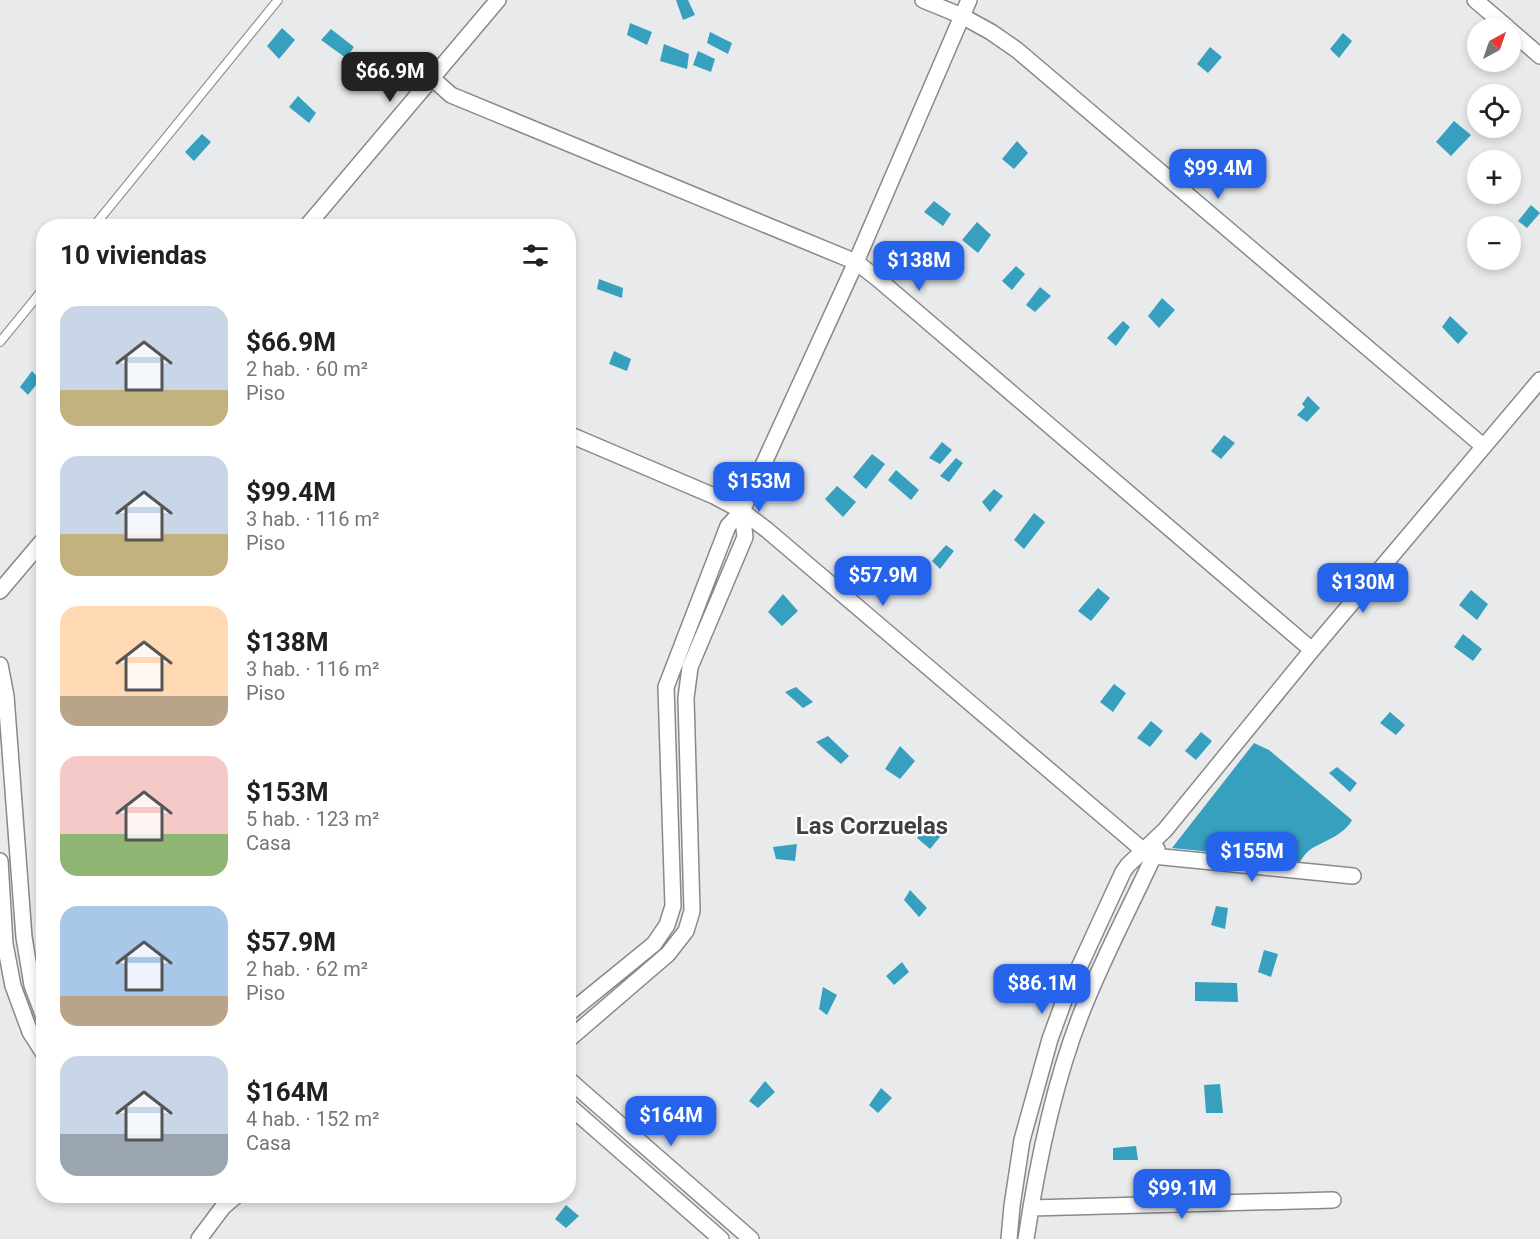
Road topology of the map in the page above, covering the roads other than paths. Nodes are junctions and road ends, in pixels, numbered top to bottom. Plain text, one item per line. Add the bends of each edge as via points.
1 (278, 0) edge
2 (498, 0) edge
3 (923, 0) edge
4 (969, 0) edge
5 (1475, 0) edge
6 (962, 16) junction
7 (1496, 18) edge
8 (1521, 39) edge
9 (1540, 56) edge
10 (432, 78) junction
11 (100, 219) edge
12 (313, 219) edge
13 (856, 262) junction
14 (36, 298) edge
15 (0, 342) edge
16 (1540, 380) edge
17 (576, 437) edge
18 (1483, 446) junction
19 (742, 511) junction
20 (36, 548) edge
21 (0, 591) edge
22 (1312, 650) junction
23 (0, 665) edge
24 (1149, 854) junction
25 (0, 861) edge
26 (1353, 876) dead end
27 (36, 996) edge
28 (576, 1007) edge
29 (576, 1033) edge
30 (36, 1041) edge
31 (576, 1086) edge
32 (576, 1112) edge
33 (1333, 1200) dead end
34 (221, 1203) edge
35 (1031, 1208) junction
36 (199, 1239) edge
37 (721, 1239) edge
38 (751, 1239) edge
39 (1009, 1239) edge
40 (1026, 1239) edge

1 - 11 lane
2 - 10 street
3 - 6 street
4 - 6 street
5 - 7 street
6 - 13 street
6 - 18 street via 1017,50
8 - 9 street
10 - 12 street
10 - 13 street via 451,95
13 - 19 street
13 - 22 street
14 - 15 lane
16 - 18 street
17 - 19 street
18 - 22 street
19 - 24 street
19 - 28 street via 728,526 666,687 673,906 667,925 654,944
19 - 29 street via 745,537 690,667 686,698 692,911 686,931 668,954
20 - 21 street
22 - 24 street
23 - 27 street via 6,696 24,937
24 - 26 street
24 - 35 street via 1102,960 1063,1066
24 - 39 street via 1123,872 1050,1039 1022,1140
25 - 30 street via 5,944 13,986
31 - 38 street
32 - 37 street
33 - 35 street
34 - 36 street
35 - 40 street

